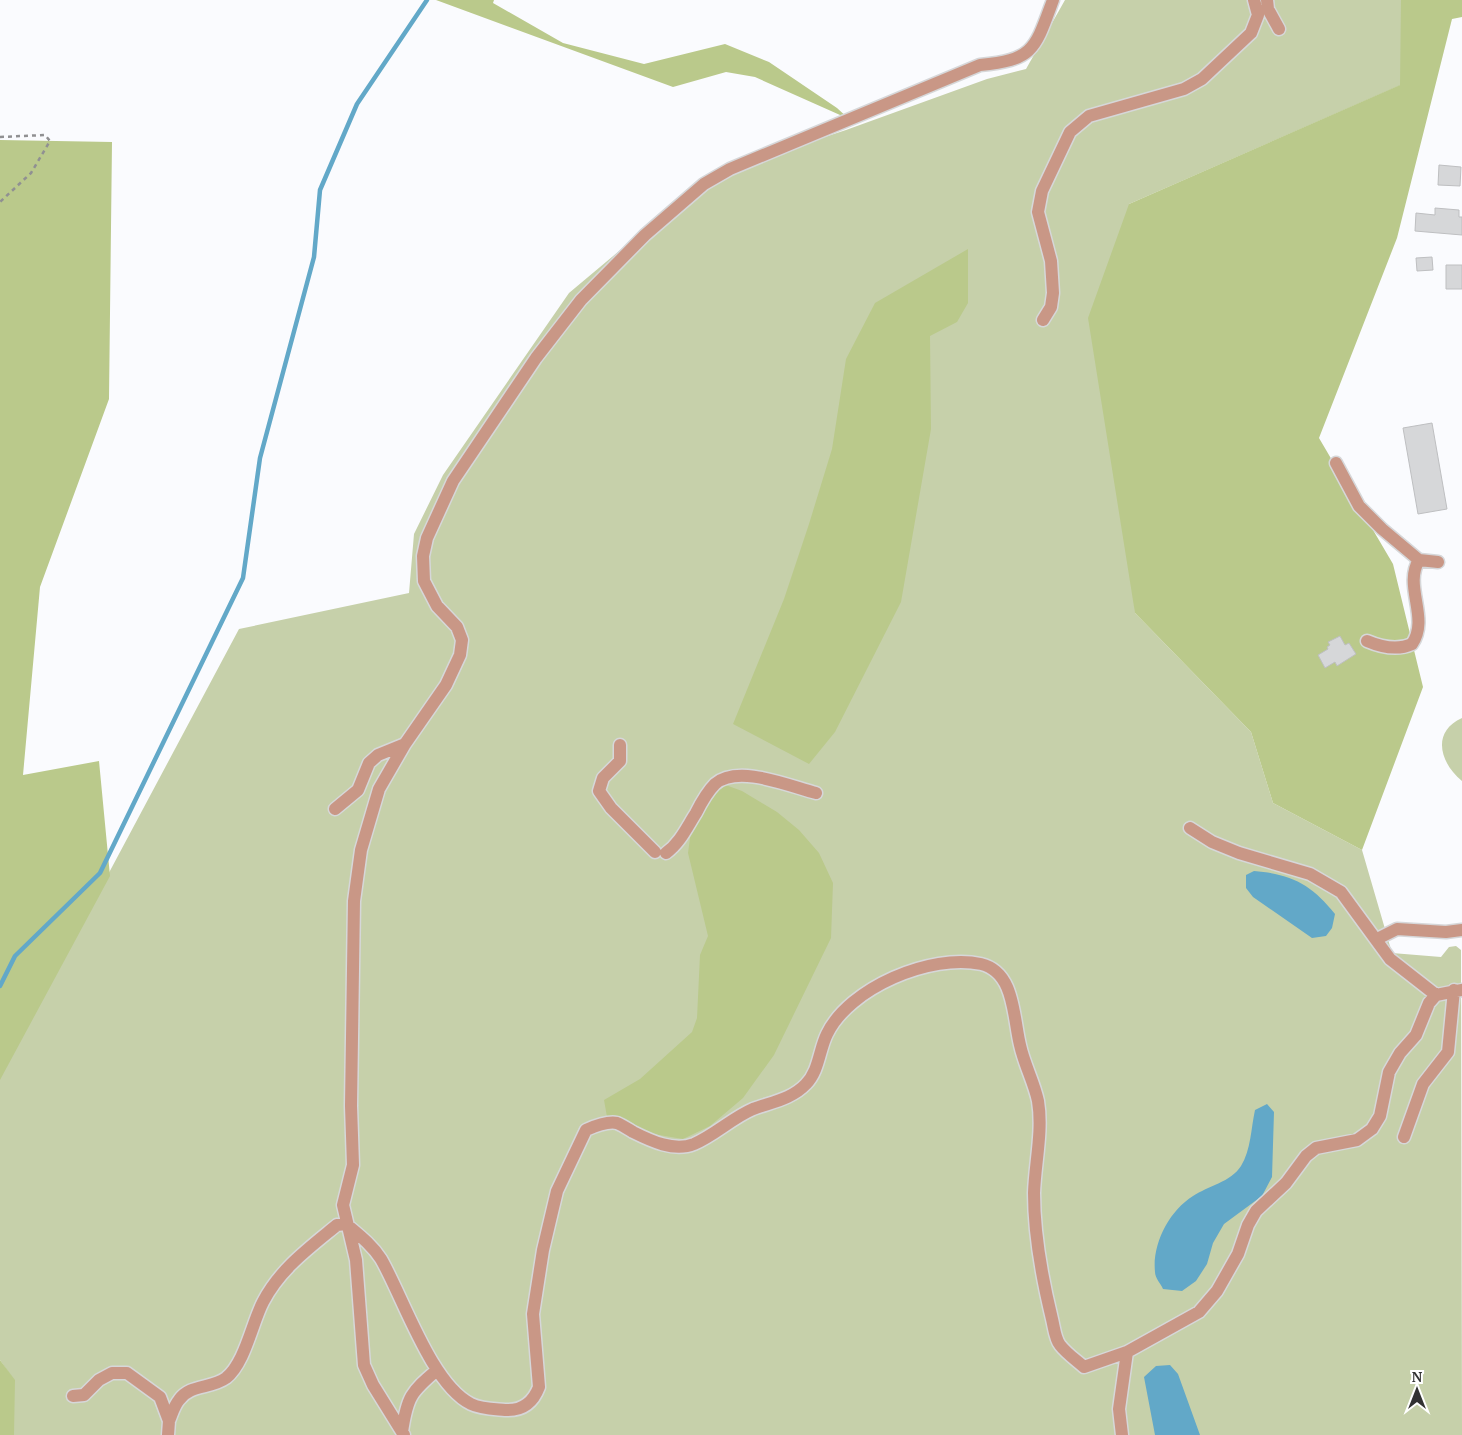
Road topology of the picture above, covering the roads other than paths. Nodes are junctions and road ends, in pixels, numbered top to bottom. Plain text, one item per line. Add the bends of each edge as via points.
1 (1053, 0) edge
2 (1254, 0) edge
3 (1267, 0) edge
4 (1270, 13) junction
5 (1279, 29) dead end
6 (1251, 33) junction
7 (1043, 320) dead end
8 (1336, 464) dead end
9 (1419, 560) junction
10 (1438, 562) dead end
11 (1367, 641) dead end
12 (405, 744) junction
13 (620, 745) dead end
14 (816, 793) dead end
15 (335, 808) dead end
16 (1190, 828) dead end
17 (1462, 930) edge
18 (1377, 939) junction
19 (1458, 990) edge
20 (1436, 995) junction
21 (1404, 1137) dead end
22 (346, 1224) junction
23 (1127, 1352) junction
24 (437, 1370) junction
25 (73, 1396) dead end
26 (169, 1421) junction
27 (403, 1433) edge
28 (168, 1435) edge
29 (1122, 1435) edge

1 - 12 lane via 1032,48 1018,60 980,65 730,169 704,184 646,235 581,300 536,358 453,481 427,538 423,556 424,581 437,606 457,627 462,640 460,655 446,685
2 - 6 lane via 1258,15
3 - 4 lane
4 - 5 lane
4 - 6 lane
6 - 7 lane via 1202,79 1184,89 1089,116 1070,132 1042,191 1038,212 1051,261 1054,293 1051,307
8 - 9 lane via 1360,506 1395,542
9 - 10 lane
9 - 11 lane via 1413,572 1420,625 1417,637 1412,644 1397,648
12 - 15 lane via 378,755 369,763 358,790
12 - 22 lane via 379,789 361,850 354,901 353,1165 342,1205
13 - 14 lane via 620,761 603,778 599,791 611,808 661,852 681,837 709,791 722,779 738,776 758,778
16 - 18 lane via 1239,853 1310,874 1341,892
17 - 18 lane via 1397,929
18 - 20 lane via 1390,958
19 - 20 lane
19 - 21 lane via 1448,1052 1423,1084
20 - 23 lane via 1429,1003 1416,1035 1389,1072 1380,1116 1372,1130 1357,1140 1316,1148 1306,1156 1286,1184 1256,1211 1238,1254 1217,1291 1199,1312
22 - 24 lane via 368,1242 381,1259
22 - 26 lane via 337,1225 286,1267 263,1302 238,1361 227,1377 212,1385 189,1390 178,1400
22 - 27 lane via 356,1260 364,1365
23 - 24 lane via 1084,1367 1059,1344 1045,1291 1037,1239 1034,1192 1038,1101 1020,1044 1012,998 1002,978 991,966 965,962 916,969 886,981 843,1010 827,1034 808,1083 795,1094 751,1110 693,1145 668,1146 617,1123 600,1124 586,1130 557,1191 543,1250 533,1314 538,1387 535,1398 526,1407 510,1410 471,1404 458,1395
23 - 29 lane via 1119,1409
24 - 27 lane via 414,1390 406,1407
25 - 26 lane via 84,1395 99,1380 112,1373 127,1373 160,1397
26 - 28 lane

